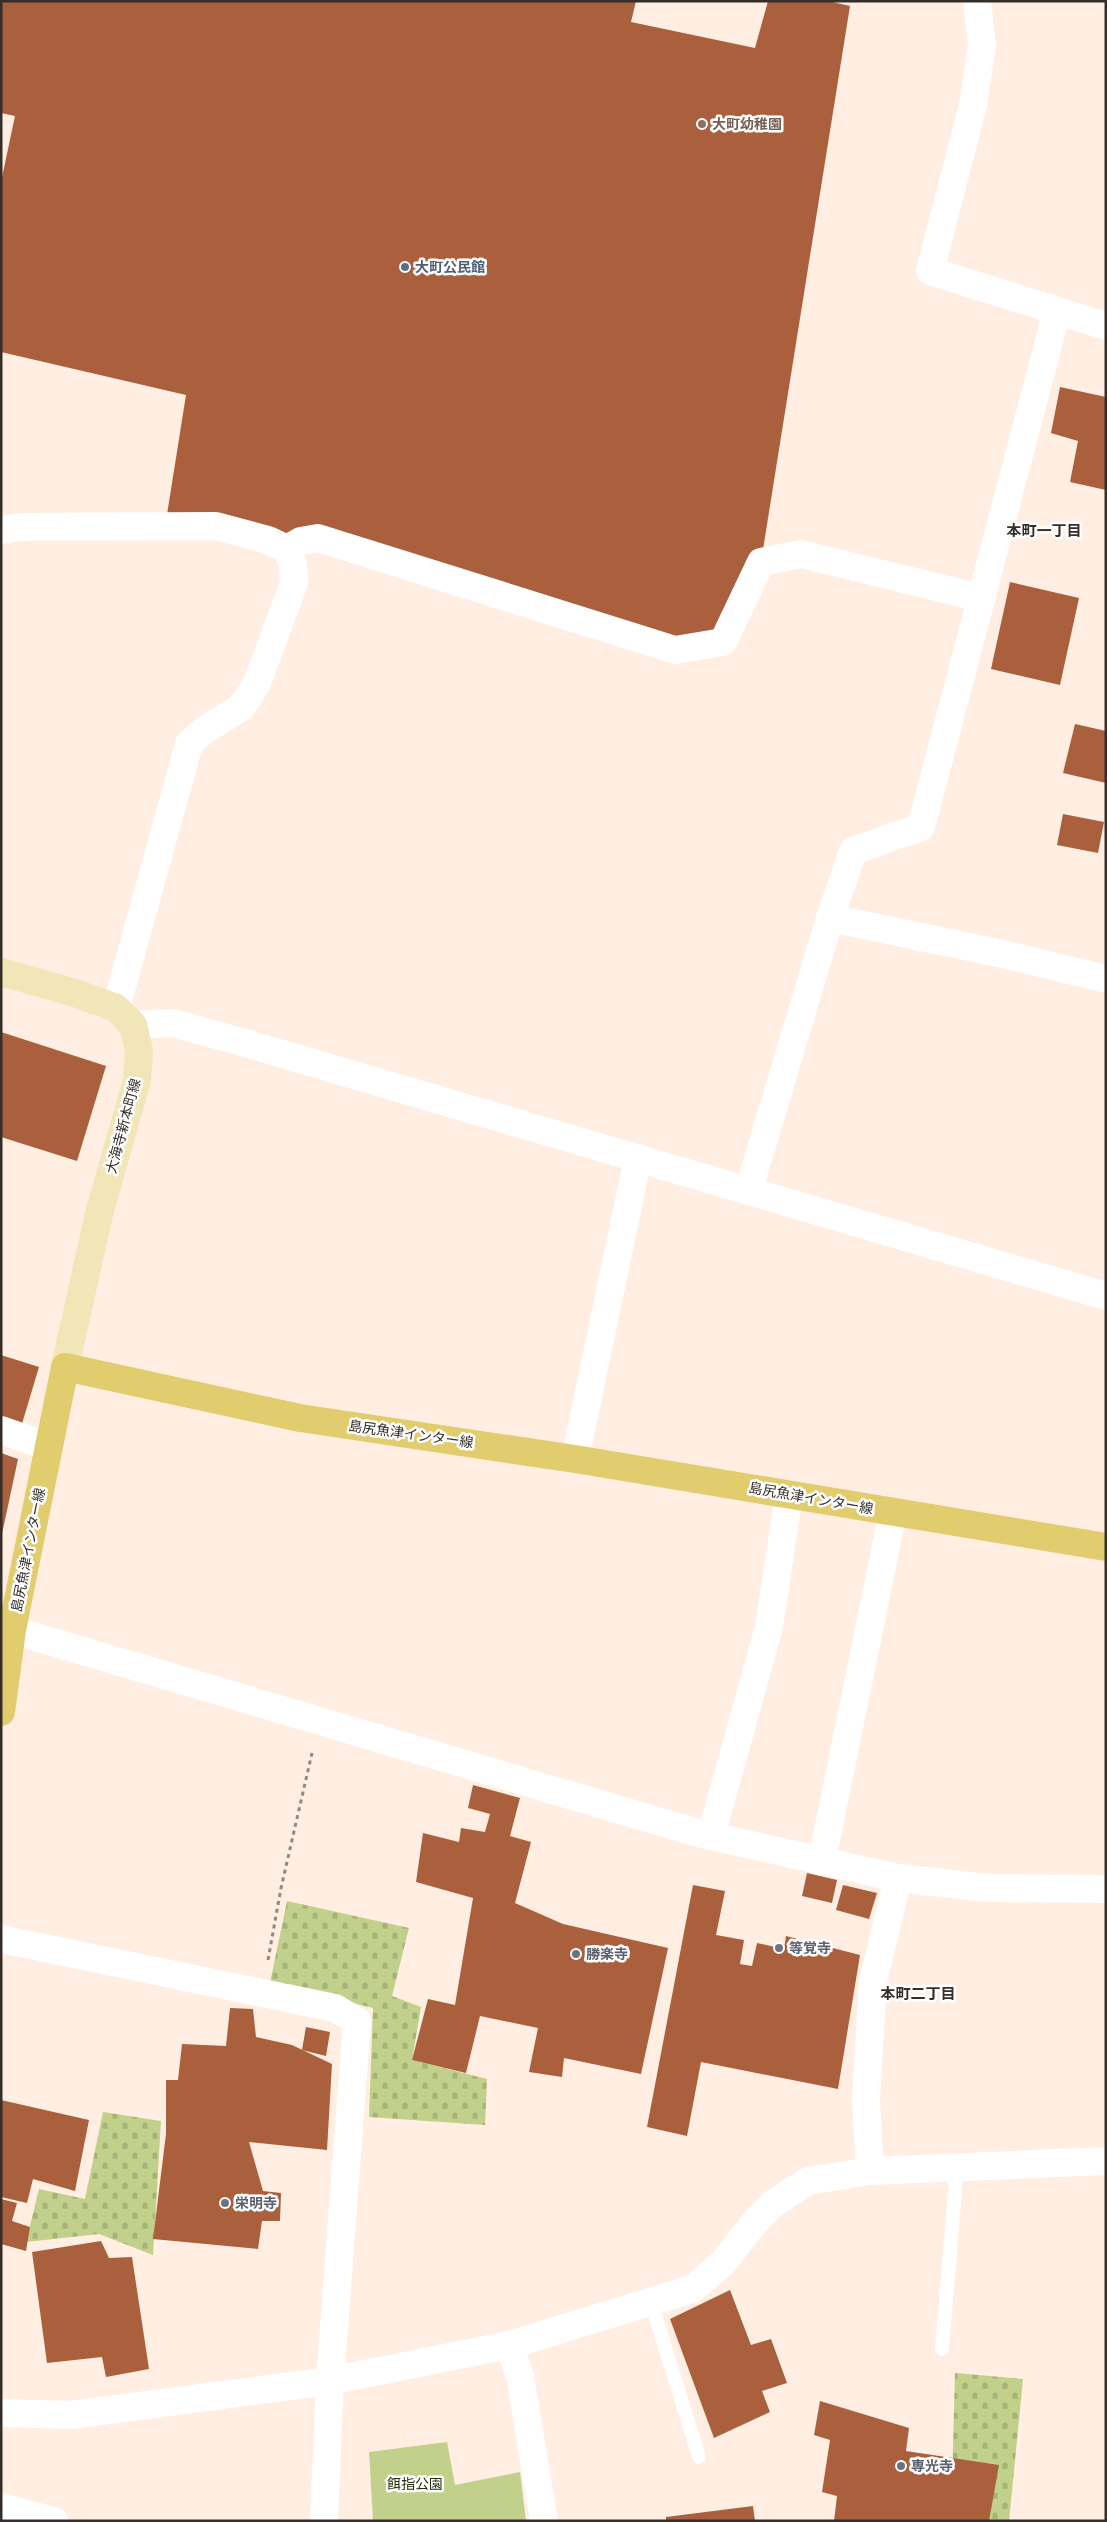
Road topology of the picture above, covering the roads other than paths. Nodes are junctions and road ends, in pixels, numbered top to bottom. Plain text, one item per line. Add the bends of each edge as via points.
1 (977, 1) edge
2 (1057, 312) junction
3 (1106, 326) edge
4 (1, 530) edge
5 (287, 549) junction
6 (981, 598) junction
7 (830, 918) junction
8 (1, 972) edge
9 (1106, 979) edge
10 (124, 1016) junction
11 (638, 1158) junction
12 (749, 1189) junction
13 (1106, 1296) edge
14 (65, 1367) junction
15 (1, 1430) edge
16 (49, 1447) junction
17 (575, 1459) junction
18 (789, 1494) junction
19 (893, 1512) junction
20 (1106, 1547) edge
21 (12, 1630) junction
22 (1, 1712) edge
23 (711, 1836) junction
24 (822, 1860) junction
25 (898, 1878) junction
26 (1106, 1889) edge
27 (1, 1940) edge
28 (1106, 2161) edge
29 (957, 2167) junction
30 (870, 2171) junction
31 (651, 2302) junction
32 (509, 2345) junction
33 (942, 2349) dead end
34 (330, 2381) junction
35 (1, 2414) edge
36 (699, 2457) dead end
37 (1, 2507) edge
38 (54, 2521) edge
39 (324, 2521) edge
40 (544, 2521) edge

1 - 2 street via 982,45 973,105 930,271
2 - 3 street
2 - 6 street
4 - 5 street via 20,527 216,526 268,540
5 - 6 street via 301,541 318,538 676,650 723,642 761,562 801,554
5 - 10 street via 293,564 294,583 256,683 242,707 203,731 189,744
6 - 7 street via 921,827 854,851
7 - 9 street
7 - 12 street
8 - 10 main road via 75,993
10 - 11 street via 173,1023
10 - 14 main road, 大海寺新本町線 via 139,1050 137,1080 100,1214
11 - 12 street
11 - 17 street
12 - 13 street
14 - 16 main road, 島尻魚津インター線
14 - 17 main road, 島尻魚津インター線 via 300,1418
15 - 16 street
16 - 21 main road, 島尻魚津インター線
17 - 18 main road, 島尻魚津インター線
18 - 19 main road, 島尻魚津インター線
18 - 23 street via 769,1627
19 - 20 main road, 島尻魚津インター線
19 - 24 street
21 - 22 main road, 島尻魚津インター線
21 - 23 street
23 - 24 street
24 - 25 street
25 - 26 street via 989,1888
25 - 30 street via 873,1982 866,2098
27 - 34 street via 335,2008 358,2021
28 - 29 street
29 - 30 street
29 - 33 lane
30 - 31 street via 808,2181 774,2203 722,2263 692,2289
31 - 32 street
31 - 36 lane
32 - 34 street
32 - 40 street via 520,2376
34 - 35 street via 71,2415
34 - 39 street
37 - 38 street

